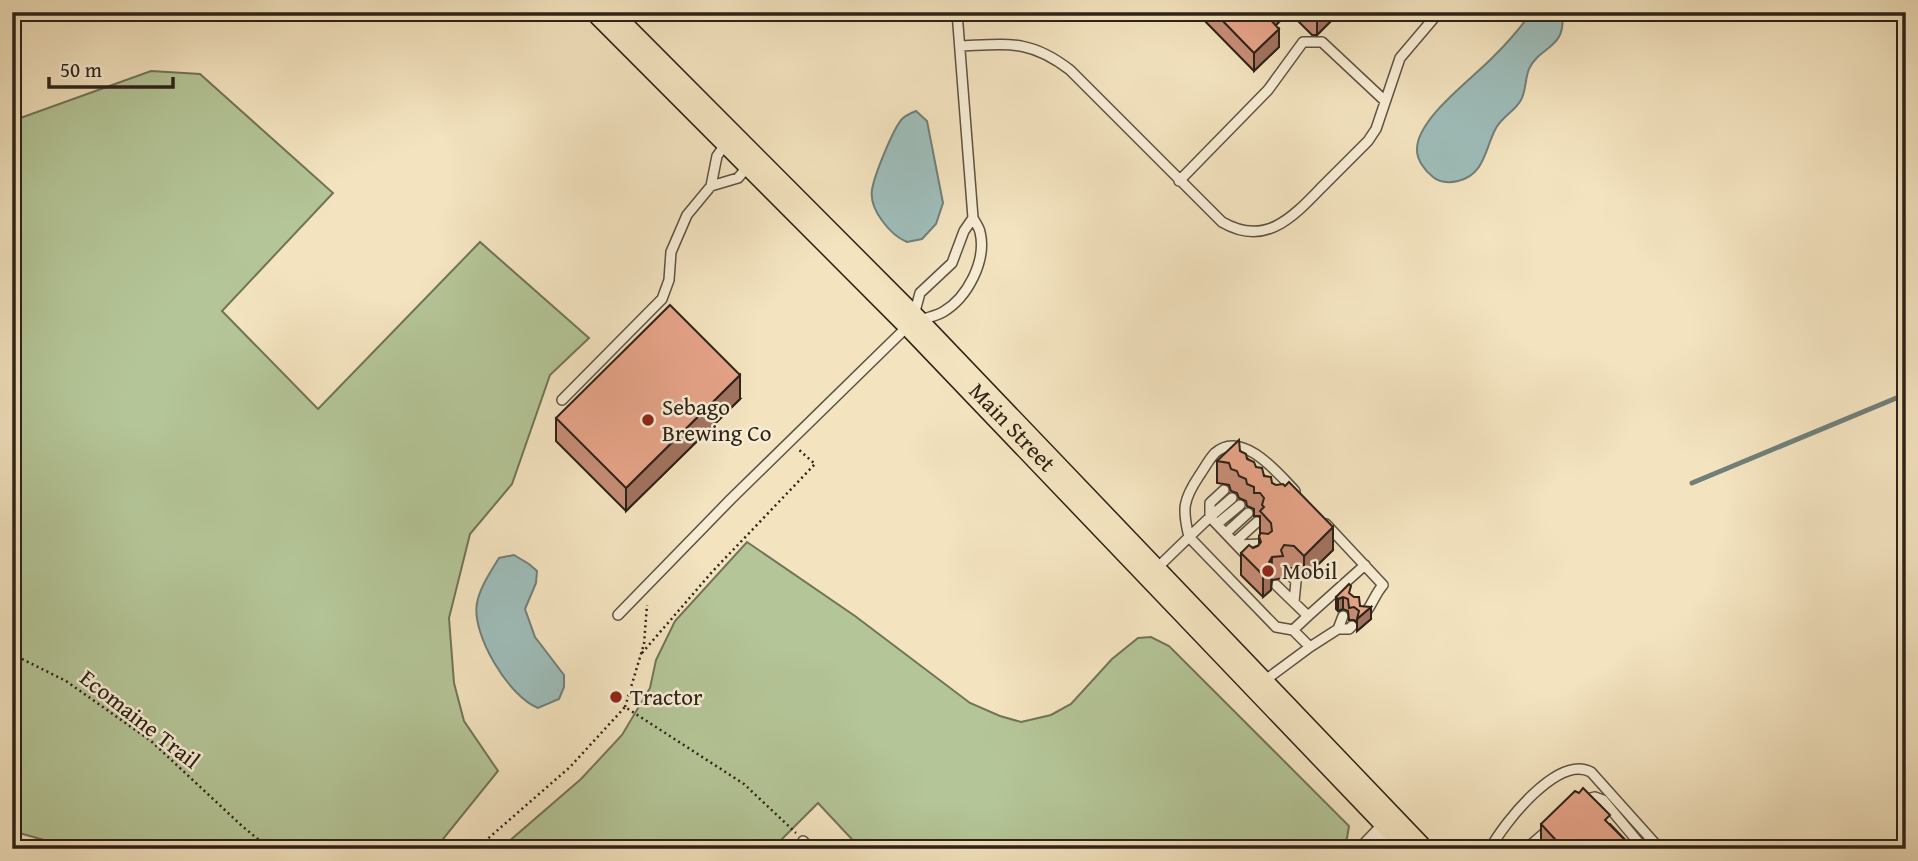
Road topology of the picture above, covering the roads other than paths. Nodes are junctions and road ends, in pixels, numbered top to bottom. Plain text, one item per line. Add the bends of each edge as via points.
1 (603, 12) edge
2 (957, 12) edge
3 (1439, 12) edge
4 (960, 46) junction
5 (1385, 101) junction
6 (729, 141) junction
7 (751, 163) junction
8 (1179, 181) junction
9 (711, 186) junction
10 (973, 218) junction
11 (912, 322) junction
12 (562, 400) dead end
13 (1224, 490) dead end
14 (1302, 498) edge
15 (1236, 502) dead end
16 (1248, 513) dead end
17 (1320, 517) edge
18 (1214, 521) junction
19 (1257, 522) dead end
20 (1226, 533) junction
21 (1189, 537) junction
22 (1236, 544) junction
23 (1266, 550) edge
24 (1254, 563) edge
25 (1365, 565) junction
26 (1153, 572) junction
27 (1288, 573) dead end
28 (1276, 585) dead end
29 (1372, 598) junction
30 (1360, 599) edge
31 (1294, 602) junction
32 (1365, 613) edge
33 (618, 615) dead end
34 (1308, 616) junction
35 (1343, 616) dead end
36 (1352, 626) dead end
37 (1338, 629) junction
38 (1293, 630) junction
39 (1310, 647) junction
40 (1260, 684) junction
41 (1574, 805) edge
42 (1391, 822) junction
43 (1555, 823) edge
44 (803, 841) road end
45 (811, 849) edge
46 (1365, 849) edge
47 (1416, 849) edge
48 (1490, 849) edge
49 (1527, 849) edge
50 (1644, 849) edge
51 (1660, 849) edge

1 - 6 highway, Main Street
2 - 4 lane
3 - 5 lane via 1400,58
4 - 8 lane via 1021,45 1047,53 1070,70
4 - 10 lane
5 - 8 lane via 1368,141 1296,214 1274,228 1231,227
5 - 8 lane via 1322,43 1303,42 1268,90
6 - 7 highway, Main Street
6 - 9 lane via 717,156
7 - 9 lane via 738,178
7 - 11 highway, Main Street
9 - 12 lane via 683,221 669,259 669,280 662,299
10 - 11 lane via 952,262 920,293
10 - 11 lane via 980,248 968,287 941,313
11 - 26 highway, Main Street
11 - 33 lane
13 - 18 lane via 1210,503
14 - 21 lane via 1289,492 1245,449 1227,446 1214,453 1187,495
15 - 18 lane
16 - 20 lane
17 - 25 lane
18 - 20 lane
18 - 21 lane
19 - 22 lane
20 - 22 lane
21 - 26 lane
21 - 38 lane via 1276,626
22 - 23 lane via 1261,544
22 - 24 lane
25 - 29 lane via 1383,585
25 - 34 lane
26 - 40 highway, Main Street
27 - 31 lane via 1296,581
28 - 31 lane
29 - 30 lane
29 - 32 lane
31 - 34 lane
34 - 38 lane
35 - 37 lane
36 - 37 lane
37 - 39 lane
38 - 39 lane
39 - 40 lane
40 - 42 highway, Main Street
41 - 50 lane via 1590,797 1603,800
42 - 46 street
42 - 47 highway, Main Street
43 - 49 lane
44 - 45 lane
48 - 51 lane via 1503,826 1550,779 1584,768

